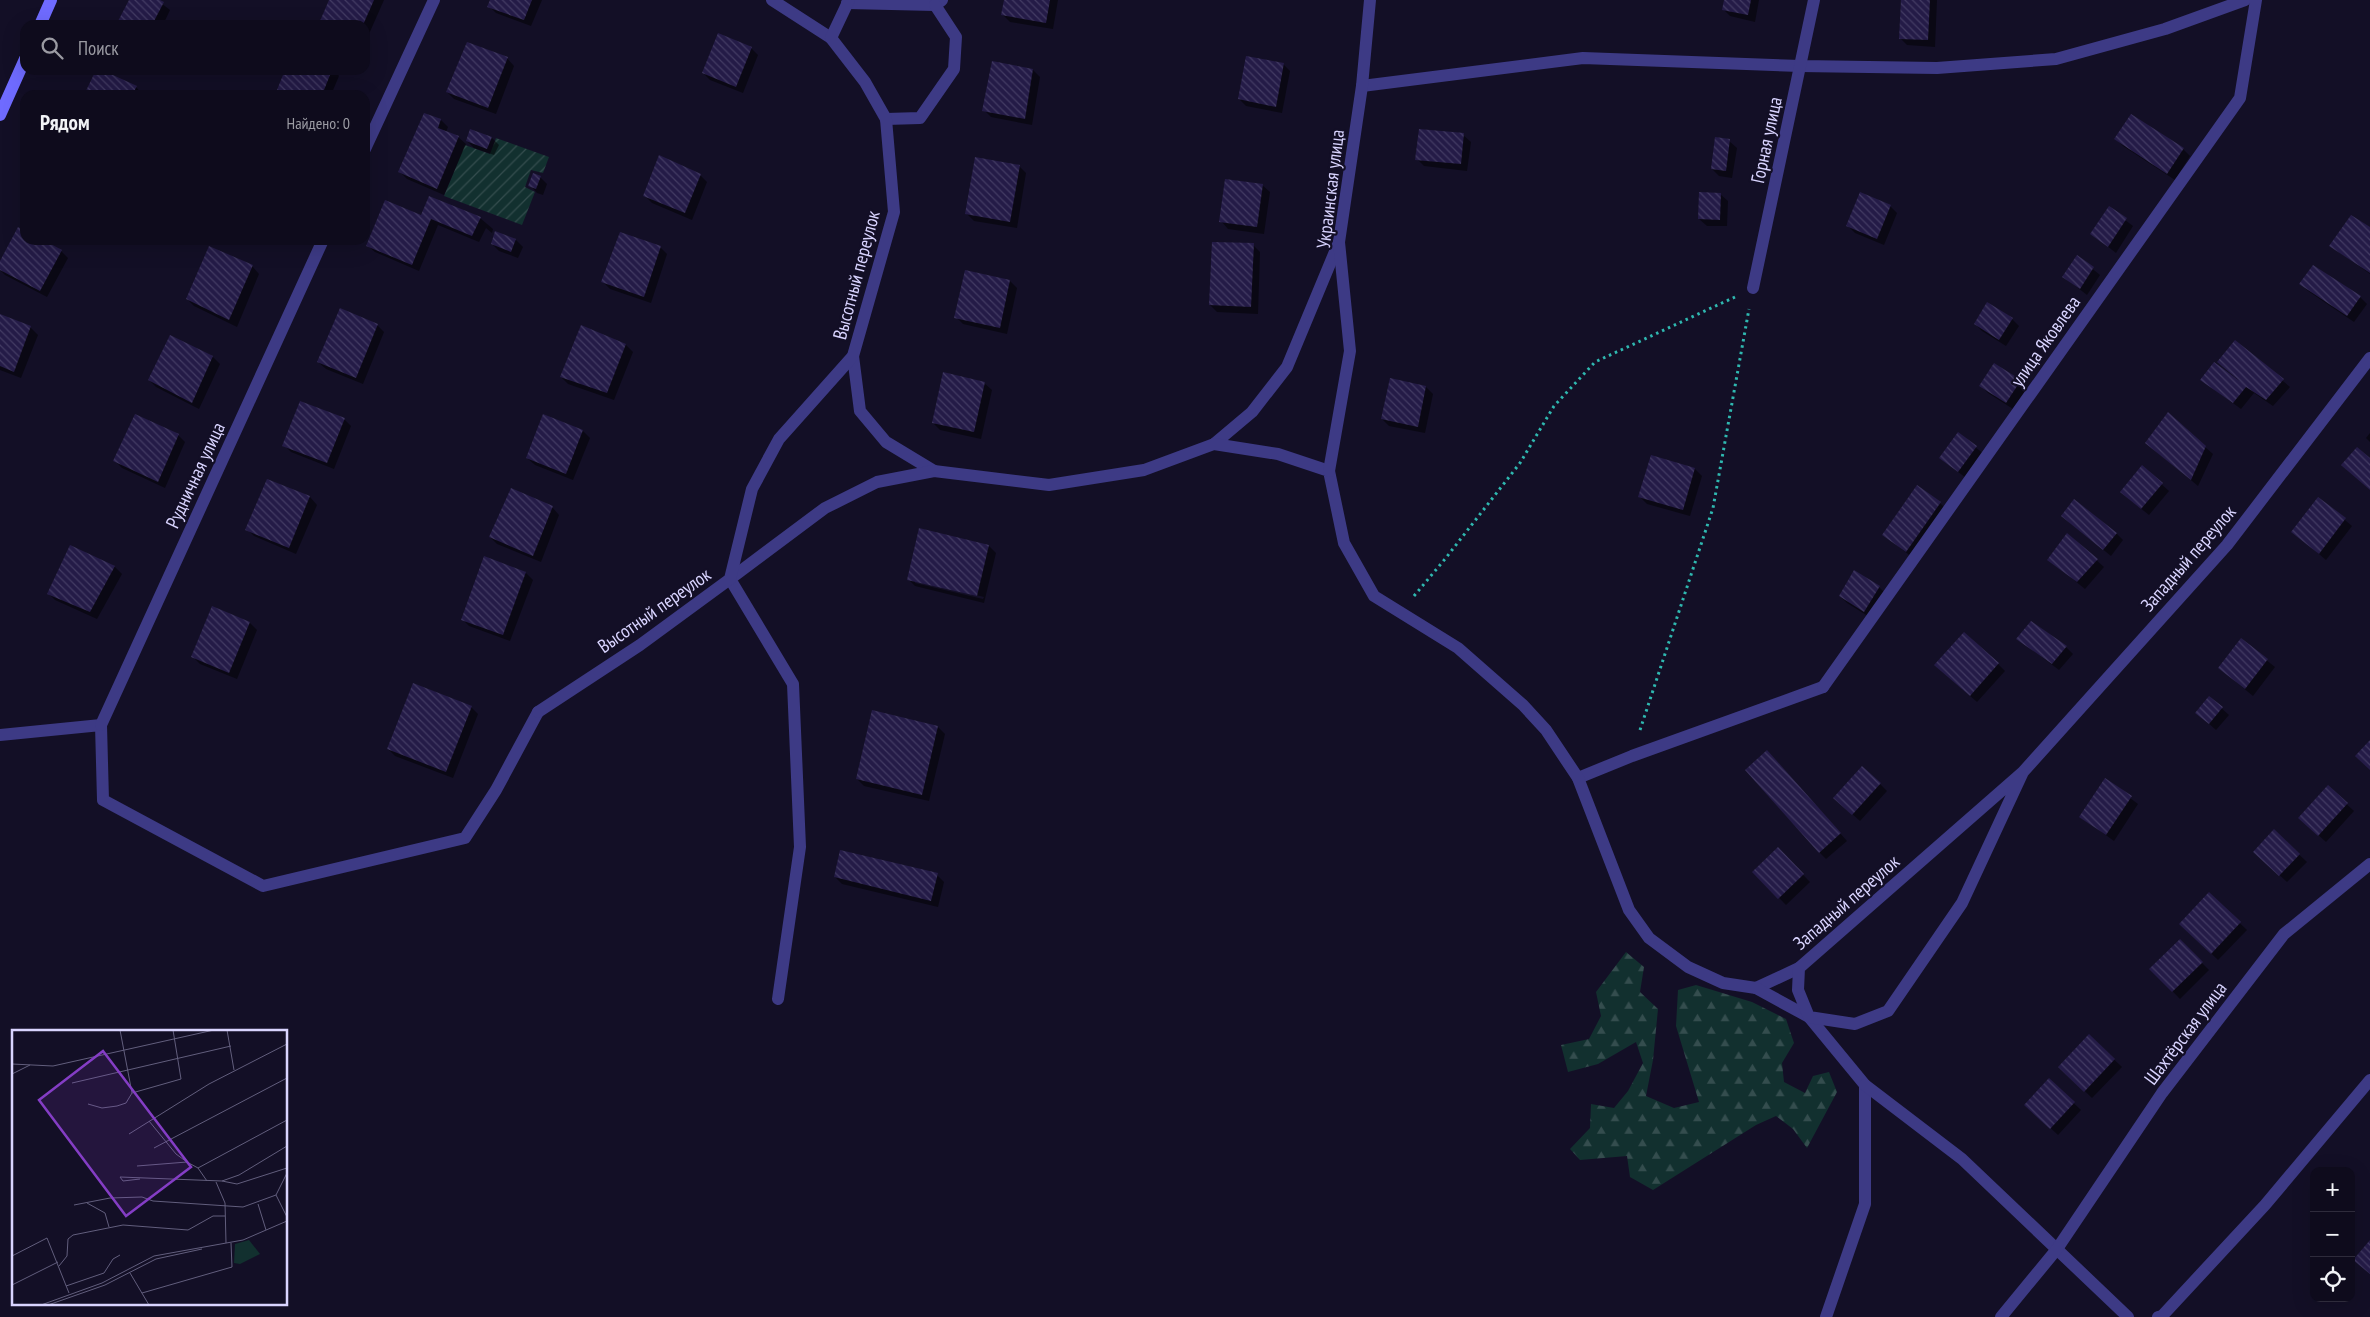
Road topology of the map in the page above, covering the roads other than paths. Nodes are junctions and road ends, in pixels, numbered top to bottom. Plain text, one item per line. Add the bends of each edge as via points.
1 (51, 0) edge
2 (434, 0) edge
3 (772, 0) edge
4 (1370, 0) edge
5 (1814, 0) edge
6 (2245, 0) edge
7 (2256, 0) edge
8 (848, 1) edge
9 (939, 2) edge
10 (42, 20) edge
11 (831, 38) junction
12 (1800, 66) junction
13 (20, 70) edge
14 (1362, 86) junction
15 (0, 115) edge
16 (886, 119) junction
17 (370, 138) edge
18 (1339, 242) junction
19 (321, 245) edge
20 (1753, 288) road end
21 (853, 356) junction
22 (2370, 358) edge
23 (1214, 444) junction
24 (934, 471) junction
25 (1329, 471) junction
26 (730, 579) junction
27 (101, 725) junction
28 (0, 735) edge
29 (2023, 772) junction
30 (1578, 778) junction
31 (2370, 864) edge
32 (1799, 968) junction
33 (1756, 988) junction
34 (778, 999) dead end
35 (1809, 1017) junction
36 (2370, 1080) edge
37 (1865, 1086) junction
38 (2058, 1248) junction
39 (1826, 1317) edge
40 (2001, 1317) edge
41 (2128, 1317) edge
42 (2158, 1317) edge

1 - 10 main road
2 - 17 street
3 - 11 street, Высотный переулок
4 - 14 street, Украинская улица
5 - 12 street, Горная улица
6 - 12 street via 2165,29 2056,59 1937,68
7 - 30 street, улица Яковлева via 2240,98 1823,687
8 - 9 street
8 - 11 street
9 - 16 street via 956,37 954,69 920,118
11 - 16 street, Высотный переулок via 866,82
12 - 14 street via 1583,58
12 - 20 street, Горная улица
13 - 15 main road
14 - 18 street, Украинская улица
16 - 21 street, Высотный переулок via 894,212
18 - 23 street via 1287,367 1252,412
18 - 25 street, Украинская улица via 1350,351
19 - 27 street, Рудничная улица
21 - 24 street via 860,411 886,442
21 - 26 street, Высотный переулок via 779,439 752,489
22 - 29 street, Западный переулок via 2226,545
23 - 24 street via 1144,470 1050,485
23 - 25 street via 1278,454
24 - 26 street via 877,482 825,508
25 - 30 street via 1344,544 1374,596 1458,648 1523,705 1546,730
26 - 27 street, Высотный переулок via 538,712 466,838 263,886 102,800
26 - 34 street via 792,684 800,847
27 - 28 street
29 - 32 street, Западный переулок
29 - 35 street, Западный переулок via 1962,903 1888,1011 1855,1024
30 - 33 street via 1629,910 1649,938 1688,967 1722,983
31 - 38 street, Шахтёрская улица via 2284,934 2162,1093
32 - 33 street
32 - 35 street, Западный переулок via 1798,990
33 - 35 street
35 - 37 street
36 - 42 street via 2265,1205
37 - 38 street via 1962,1159
37 - 39 street via 1865,1204
38 - 40 street, Шахтёрская улица
38 - 41 street

